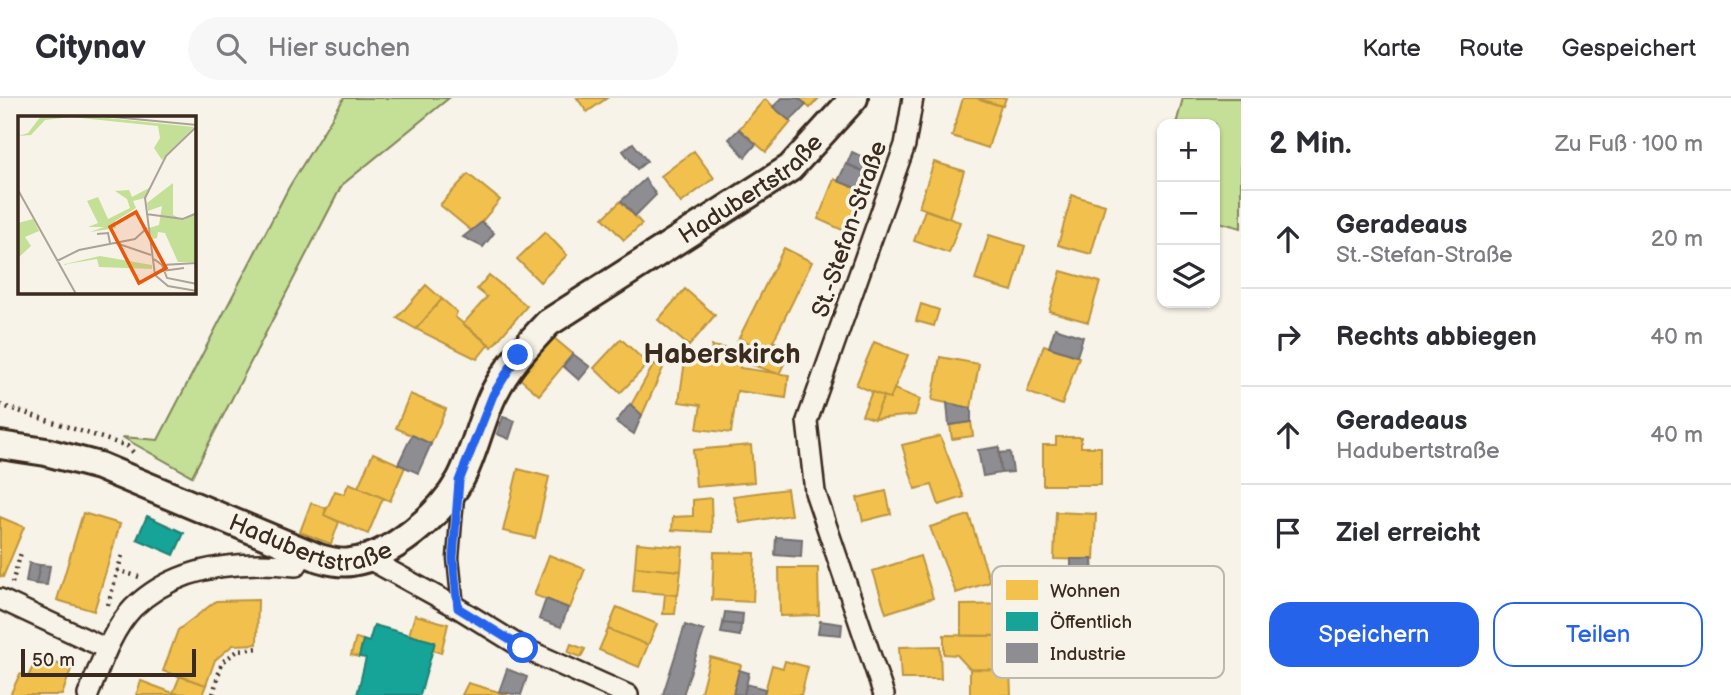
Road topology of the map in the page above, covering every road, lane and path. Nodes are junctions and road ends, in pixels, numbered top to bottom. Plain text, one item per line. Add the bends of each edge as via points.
1 (854, 98) edge
2 (913, 98) edge
3 (0, 445) edge
4 (459, 481) junction
5 (123, 552) dead end
6 (305, 552) junction
7 (21, 553) dead end
8 (367, 558) junction
9 (3, 600) edge
10 (107, 607) dead end
11 (458, 608) junction
12 (259, 648) dead end
13 (107, 649) junction
14 (214, 694) edge
15 (88, 695) edge
16 (628, 695) edge
17 (884, 695) edge

1 - 4 street, Hadubertstraße via 790,168 548,323 518,355 493,395
2 - 17 street, St.-Stefan-Straße via 905,145 807,421 815,492
3 - 6 street, Hadubertstraße via 99,466
4 - 8 street, Hadubertstraße via 425,523
4 - 11 lane via 453,558
5 - 10 path
6 - 8 street, Hadubertstraße via 350,563
6 - 13 street via 296,566 215,567 177,579 133,609
7 - 9 path
8 - 11 street
9 - 13 street
11 - 16 street via 523,648
12 - 14 path via 239,650 222,662
13 - 15 street

